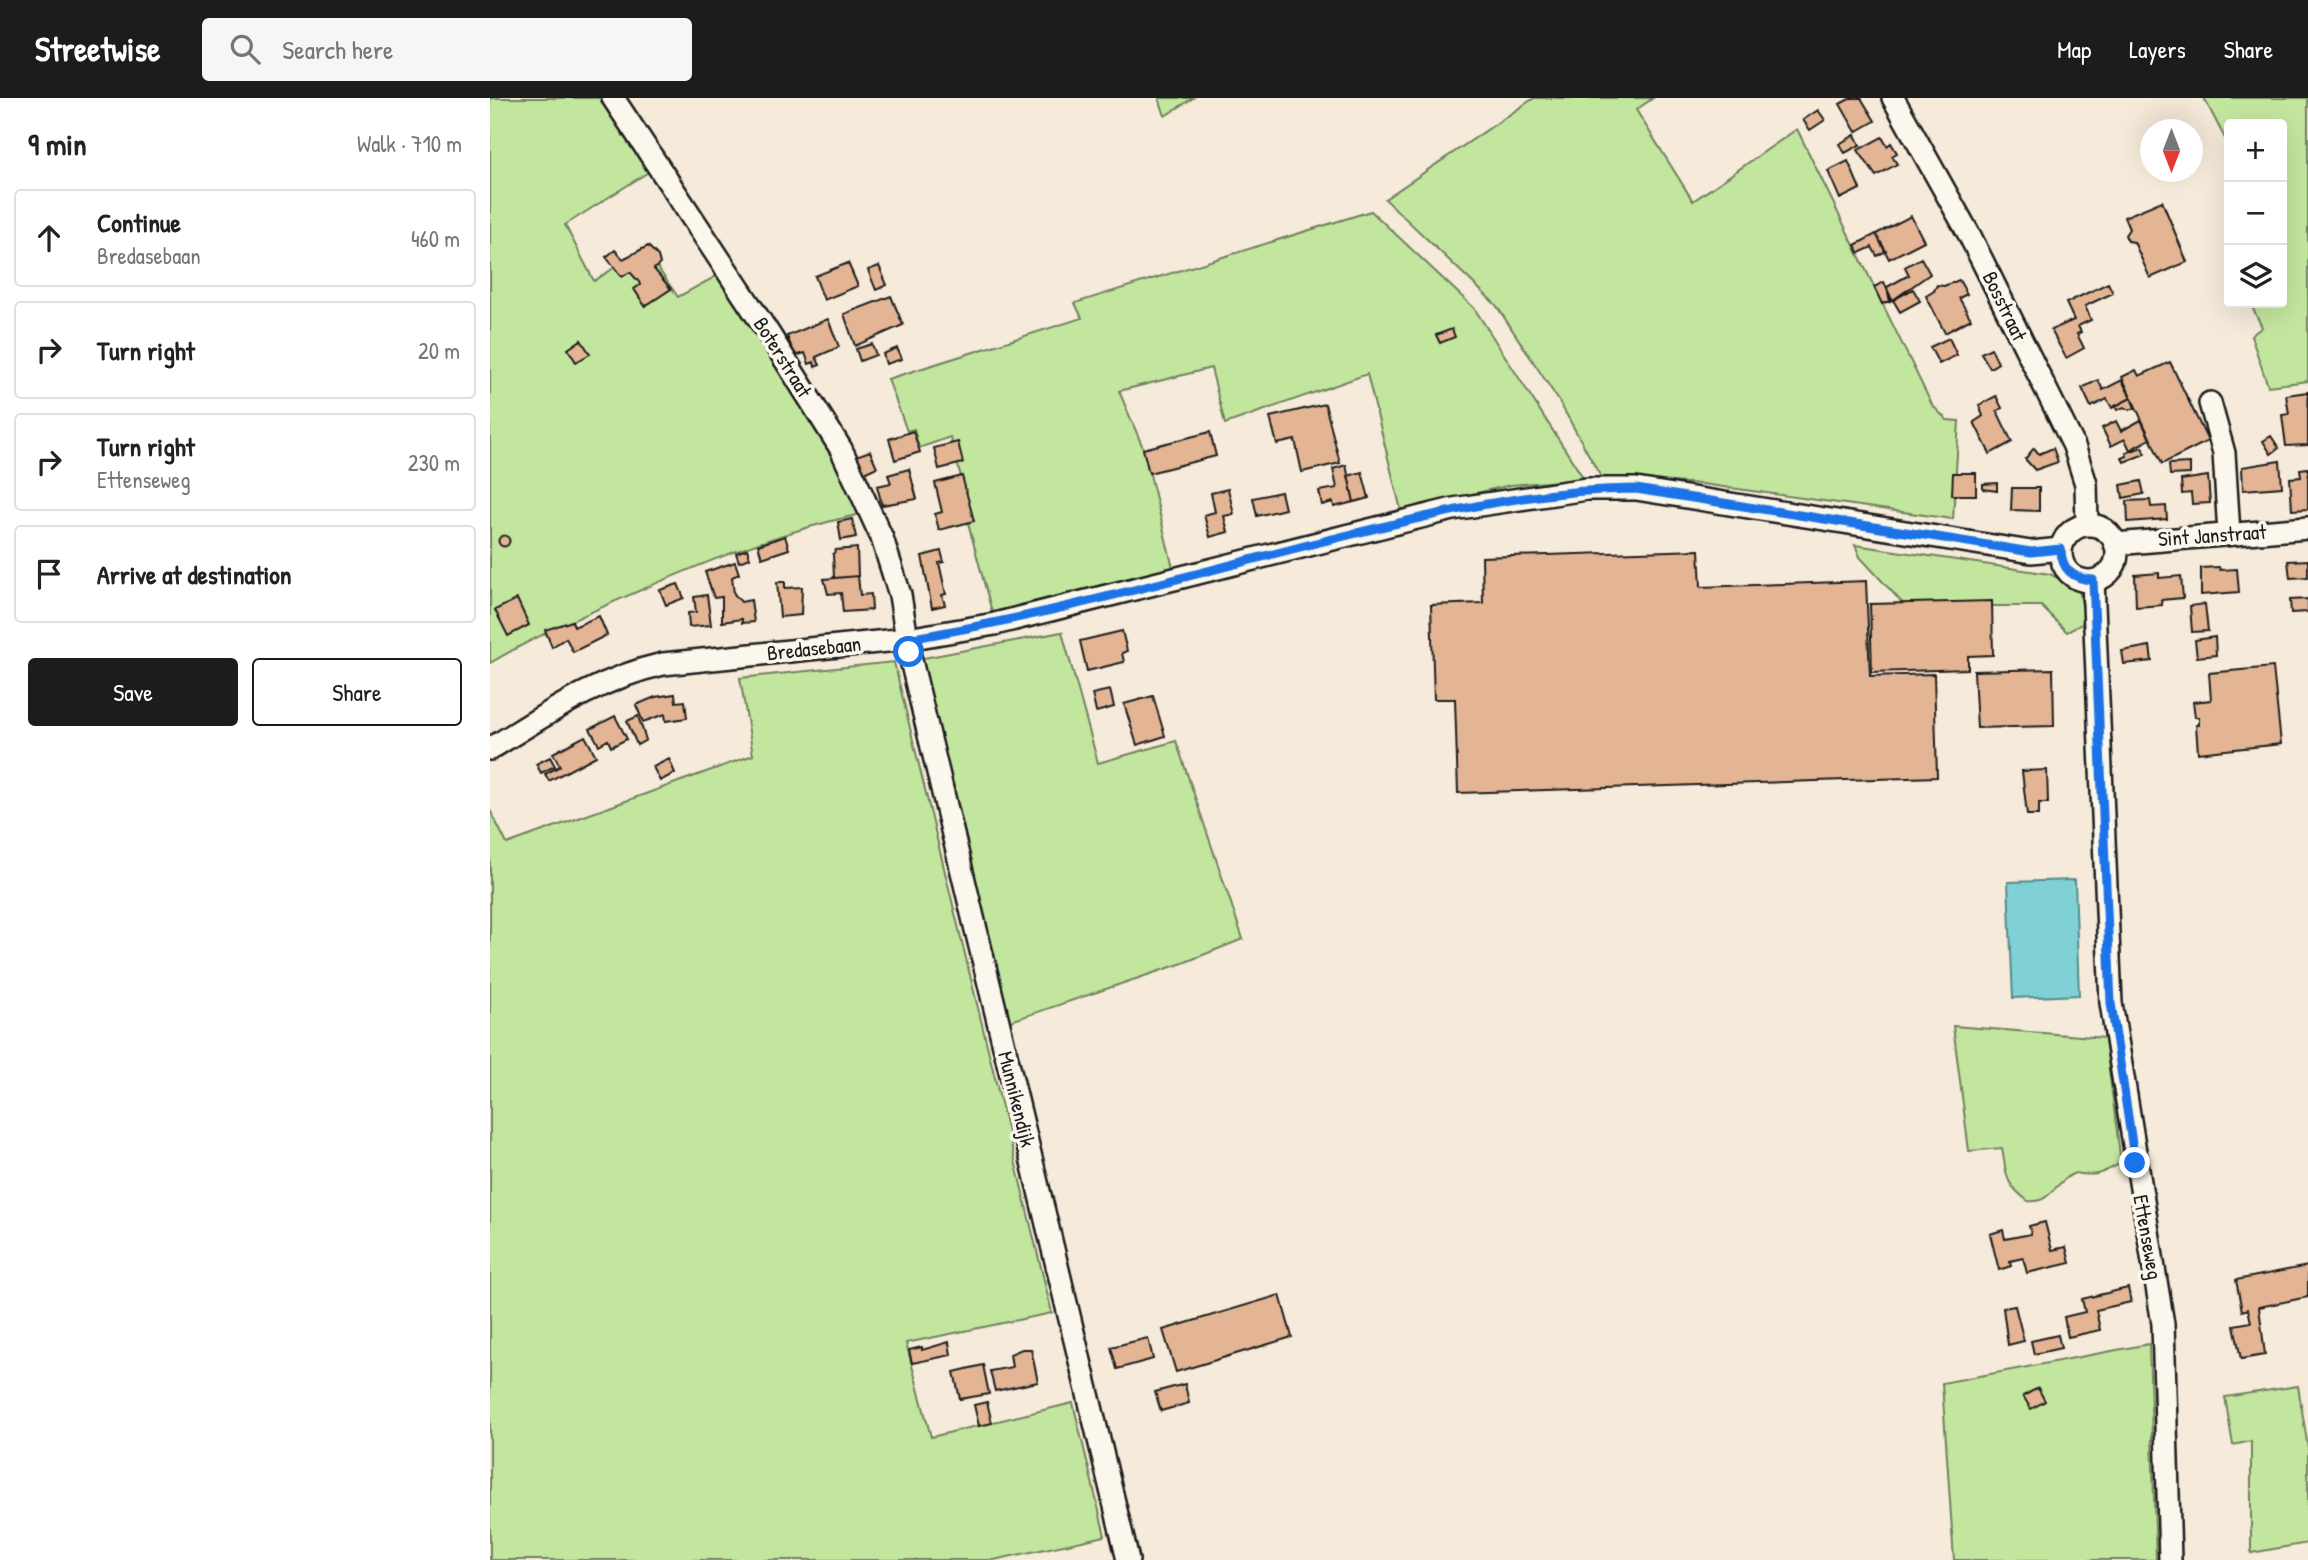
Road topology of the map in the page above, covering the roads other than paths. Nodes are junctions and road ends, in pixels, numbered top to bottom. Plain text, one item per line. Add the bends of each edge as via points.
1 (612, 98) edge
2 (1893, 98) edge
3 (2210, 403) dead end
4 (2087, 525) junction
5 (2308, 528) edge
6 (2229, 534) junction
7 (2115, 544) junction
8 (2061, 549) junction
9 (2093, 580) junction
10 (907, 639) junction
11 (490, 749) edge
12 (1128, 1560) edge
13 (2170, 1560) edge

1 - 10 street, Boterstraat via 841,449 882,538 900,596
2 - 4 street, Bosstraat via 1970,236 2074,446 2085,484
3 - 6 street via 2224,453
4 - 7 street via 2099,527
4 - 8 street via 2066,537
5 - 6 street, Sint Janstraat
6 - 7 street, Sint Janstraat
7 - 9 street via 2113,566
8 - 9 street via 2063,565 2071,574
8 - 10 street, Bredasebaan via 2031,552 1636,489 1587,489 1453,509 995,624
9 - 13 street, Ettenseweg via 2111,1003 2164,1324
10 - 11 street, Bredasebaan via 663,664 634,671 596,685
10 - 12 street, Munnikendijk

